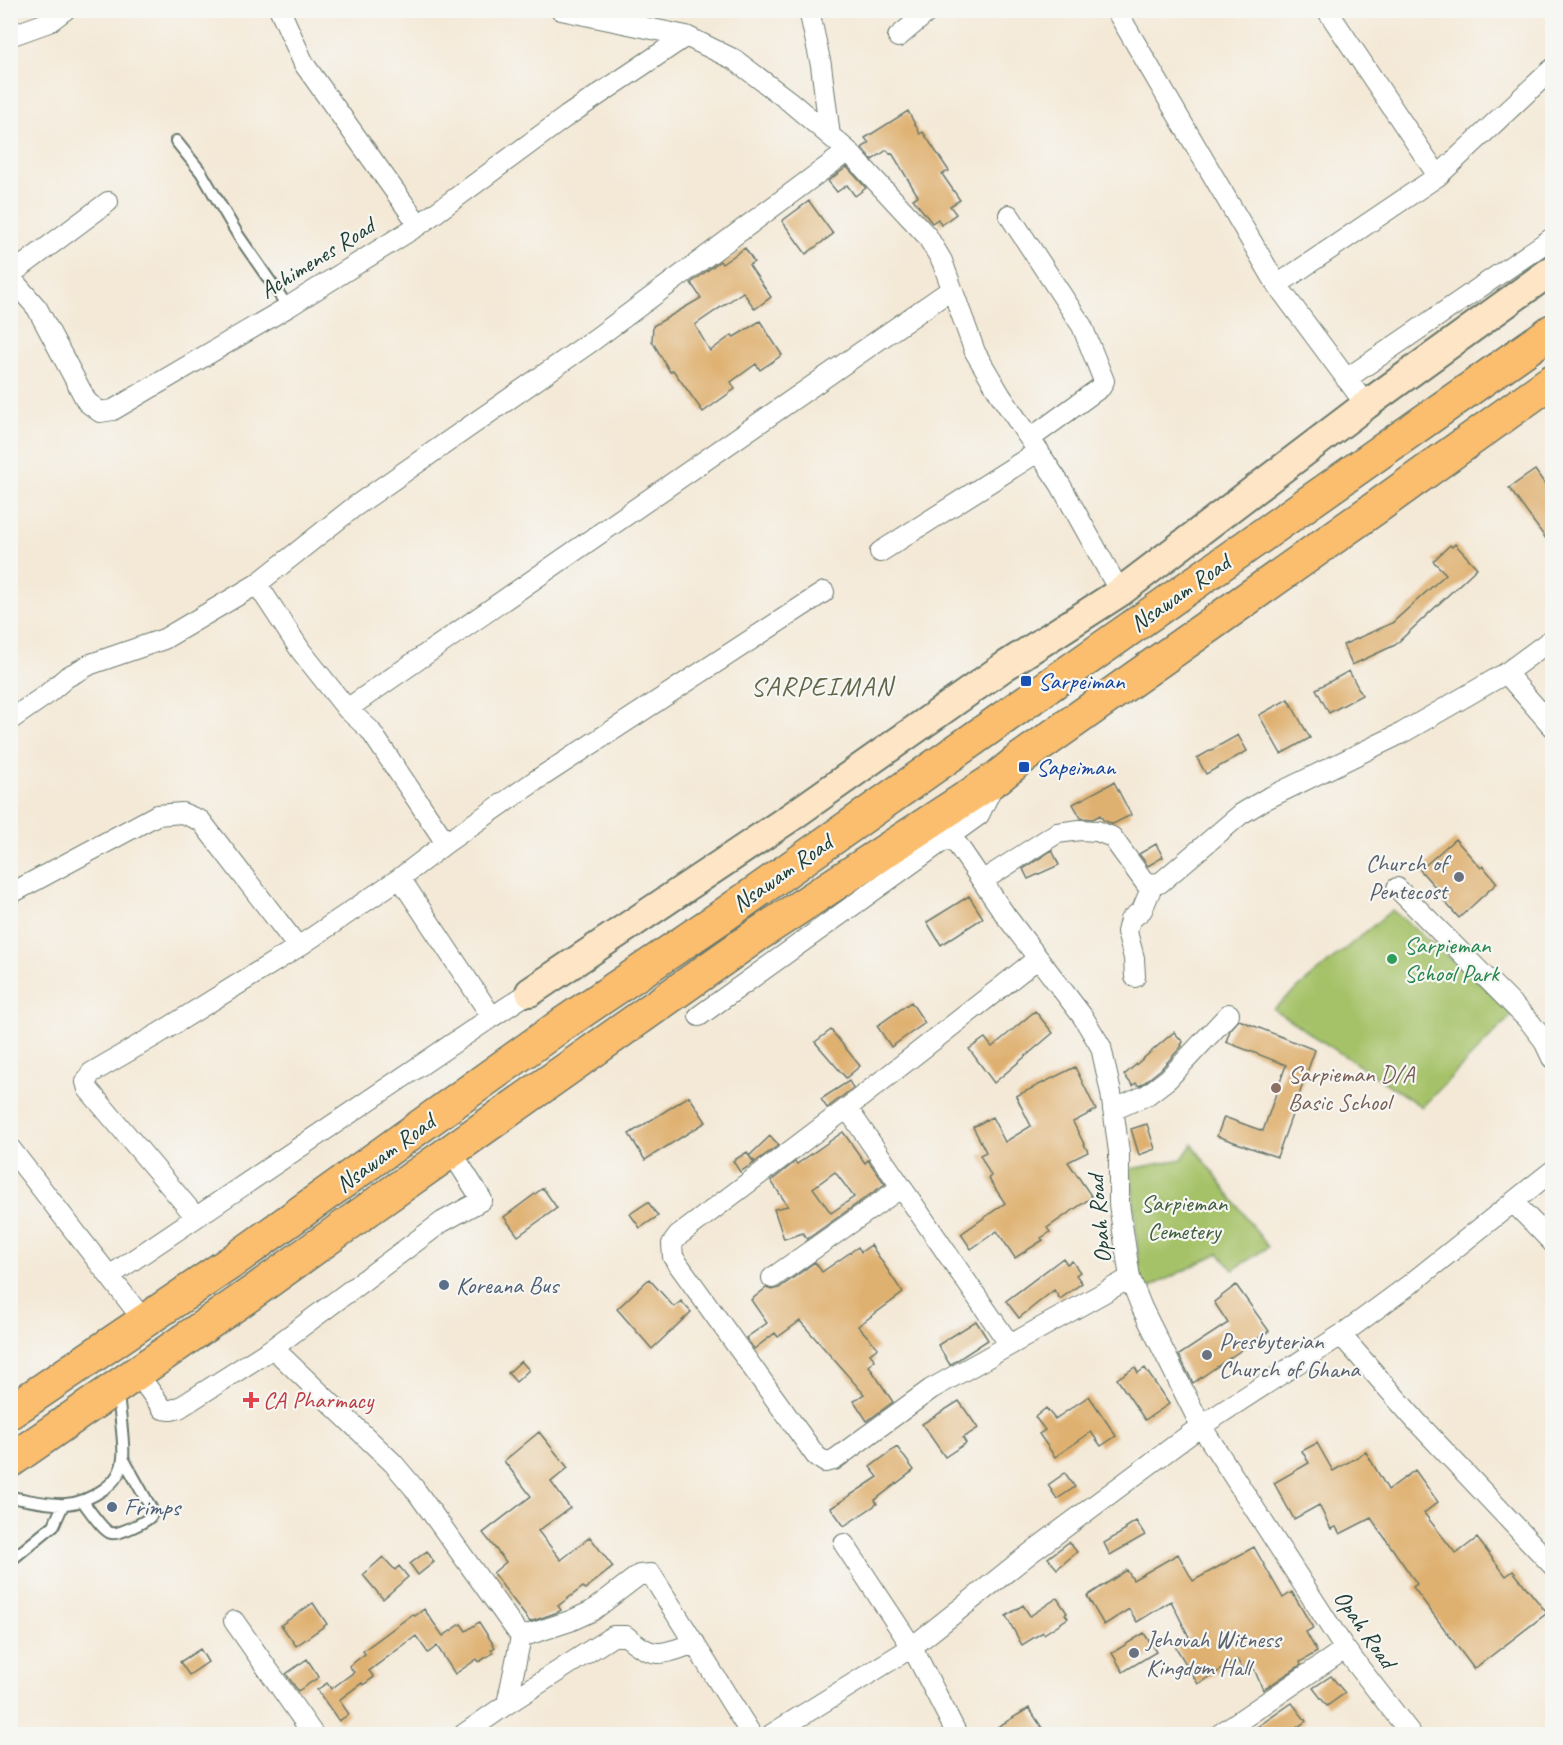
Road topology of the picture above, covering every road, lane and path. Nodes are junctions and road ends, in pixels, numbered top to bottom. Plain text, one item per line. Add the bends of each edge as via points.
1 (65, 10) edge
2 (279, 10) edge
3 (561, 10) edge
4 (809, 10) edge
5 (1116, 10) edge
6 (1327, 10) edge
7 (928, 11) edge
8 (10, 36) edge
9 (686, 36) junction
10 (898, 37) dead end
11 (1552, 69) edge
12 (830, 136) junction
13 (177, 141) dead end
14 (848, 151) junction
15 (1438, 176) junction
16 (108, 202) dead end
17 (1009, 215) dead end
18 (419, 225) junction
19 (1552, 238) edge
20 (1552, 270) edge
21 (10, 276) edge
22 (1276, 285) junction
23 (952, 289) junction
24 (288, 307) junction
25 (1552, 331) edge
26 (1346, 379) junction
27 (1552, 381) edge
28 (1366, 405) junction
29 (1035, 444) junction
30 (879, 552) dead end
31 (257, 584) junction
32 (824, 592) dead end
33 (1120, 592) junction
34 (1552, 639) edge
35 (1506, 673) junction
36 (347, 709) junction
37 (10, 720) edge
38 (1552, 726) edge
39 (945, 825) junction
40 (446, 843) junction
41 (400, 878) junction
42 (982, 881) junction
43 (1153, 884) junction
44 (1397, 888) dead end
45 (10, 894) edge
46 (298, 947) junction
47 (1037, 959) junction
48 (1135, 977) dead end
49 (530, 992) joint
50 (1229, 1014) dead end
51 (699, 1016) dead end
52 (492, 1017) junction
53 (1552, 1058) edge
54 (847, 1108) junction
55 (1113, 1110) junction
56 (10, 1148) edge
57 (451, 1151) junction
58 (1552, 1171) edge
59 (902, 1187) junction
60 (1513, 1202) junction
61 (196, 1217) junction
62 (1552, 1242) edge
63 (111, 1275) junction
64 (772, 1278) dead end
65 (1130, 1278) junction
66 (145, 1322) junction
67 (1341, 1335) junction
68 (1010, 1344) junction
69 (273, 1348) junction
70 (127, 1380) junction
71 (10, 1412) edge
72 (1201, 1426) junction
73 (123, 1458) junction
74 (10, 1461) edge
75 (10, 1497) edge
76 (83, 1502) junction
77 (63, 1505) junction
78 (844, 1544) dead end
79 (10, 1561) edge
80 (1552, 1565) edge
81 (592, 1611) junction
82 (234, 1621) dead end
83 (626, 1636) junction
84 (521, 1637) junction
85 (695, 1643) junction
86 (912, 1647) junction
87 (1345, 1649) junction
88 (507, 1704) junction
89 (313, 1734) edge
90 (464, 1734) edge
91 (751, 1734) edge
92 (772, 1734) edge
93 (957, 1734) edge
94 (1220, 1734) edge
95 (1411, 1734) edge

1 - 8 street via 49,22
2 - 18 street via 304,64
3 - 9 street
4 - 12 street
5 - 22 street
6 - 15 street
7 - 10 street
9 - 12 street via 735,60
9 - 18 street, Achimenes Road
11 - 15 street
12 - 14 street
13 - 24 lane
14 - 23 street via 927,236
14 - 31 street via 595,339 354,507
15 - 22 street
16 - 21 street
17 - 29 street via 1082,326 1104,381
18 - 24 street, Achimenes Road
19 - 26 street
20 - 28 main road
21 - 24 street, Achimenes Road via 37,308 87,402 100,412 112,410
22 - 26 street
23 - 29 street via 975,352
23 - 36 street
25 - 66 highway, Nsawam Road via 721,917 560,1026
26 - 28 street
27 - 39 highway, Nsawam Road via 1019,760
28 - 33 main road
29 - 30 street
29 - 33 street
31 - 36 street via 301,651
31 - 37 street via 164,639 91,664
32 - 40 street
33 - 49 main road via 1005,666 791,817
34 - 35 street
35 - 38 street
35 - 43 street via 1401,733 1266,799 1241,814 1160,883
36 - 40 street via 370,730
39 - 42 street, Opah Road
39 - 51 street
39 - 57 highway, Nsawam Road via 754,937
40 - 41 street
41 - 46 street
41 - 52 street
42 - 43 street via 1057,833 1080,830 1112,837 1146,884
42 - 47 street, Opah Road
43 - 48 street via 1142,910 1130,920 1127,932
44 - 53 street via 1530,1021
45 - 46 street via 157,815 182,813 201,821
46 - 61 street via 91,1073 86,1082
47 - 54 street
47 - 55 street, Opah Road via 1083,1017 1101,1047
49 - 52 street
50 - 55 street via 1168,1079 1147,1095
52 - 61 street
54 - 59 street
54 - 68 street via 678,1236 672,1244 673,1257 816,1456 825,1462 834,1460 931,1389
55 - 65 street, Opah Road via 1119,1152 1119,1204
56 - 63 street
57 - 69 street via 482,1200 442,1222
57 - 70 highway, Nsawam Road
58 - 60 street
59 - 64 street
59 - 68 street
60 - 62 street
60 - 67 street
61 - 63 street
63 - 66 street
65 - 68 street
65 - 72 street, Opah Road
66 - 71 highway, Nsawam Road
67 - 72 street
67 - 80 street
69 - 70 street via 171,1410 163,1409
69 - 84 street via 393,1463
70 - 73 lane
70 - 74 highway, Nsawam Road
72 - 86 street
72 - 87 street, Opah Road
73 - 76 lane via 109,1485
73 - 76 lane via 151,1508 149,1518 122,1532 111,1533
75 - 77 lane
76 - 77 lane
77 - 79 lane via 54,1526
78 - 86 street
81 - 83 street
81 - 84 street
81 - 85 street via 639,1575 651,1574
82 - 89 street
83 - 85 street via 639,1648 661,1655
83 - 88 street via 613,1636
84 - 88 street
85 - 91 street
86 - 92 street
86 - 93 street
87 - 94 street
87 - 95 street, Opah Road
88 - 90 street

